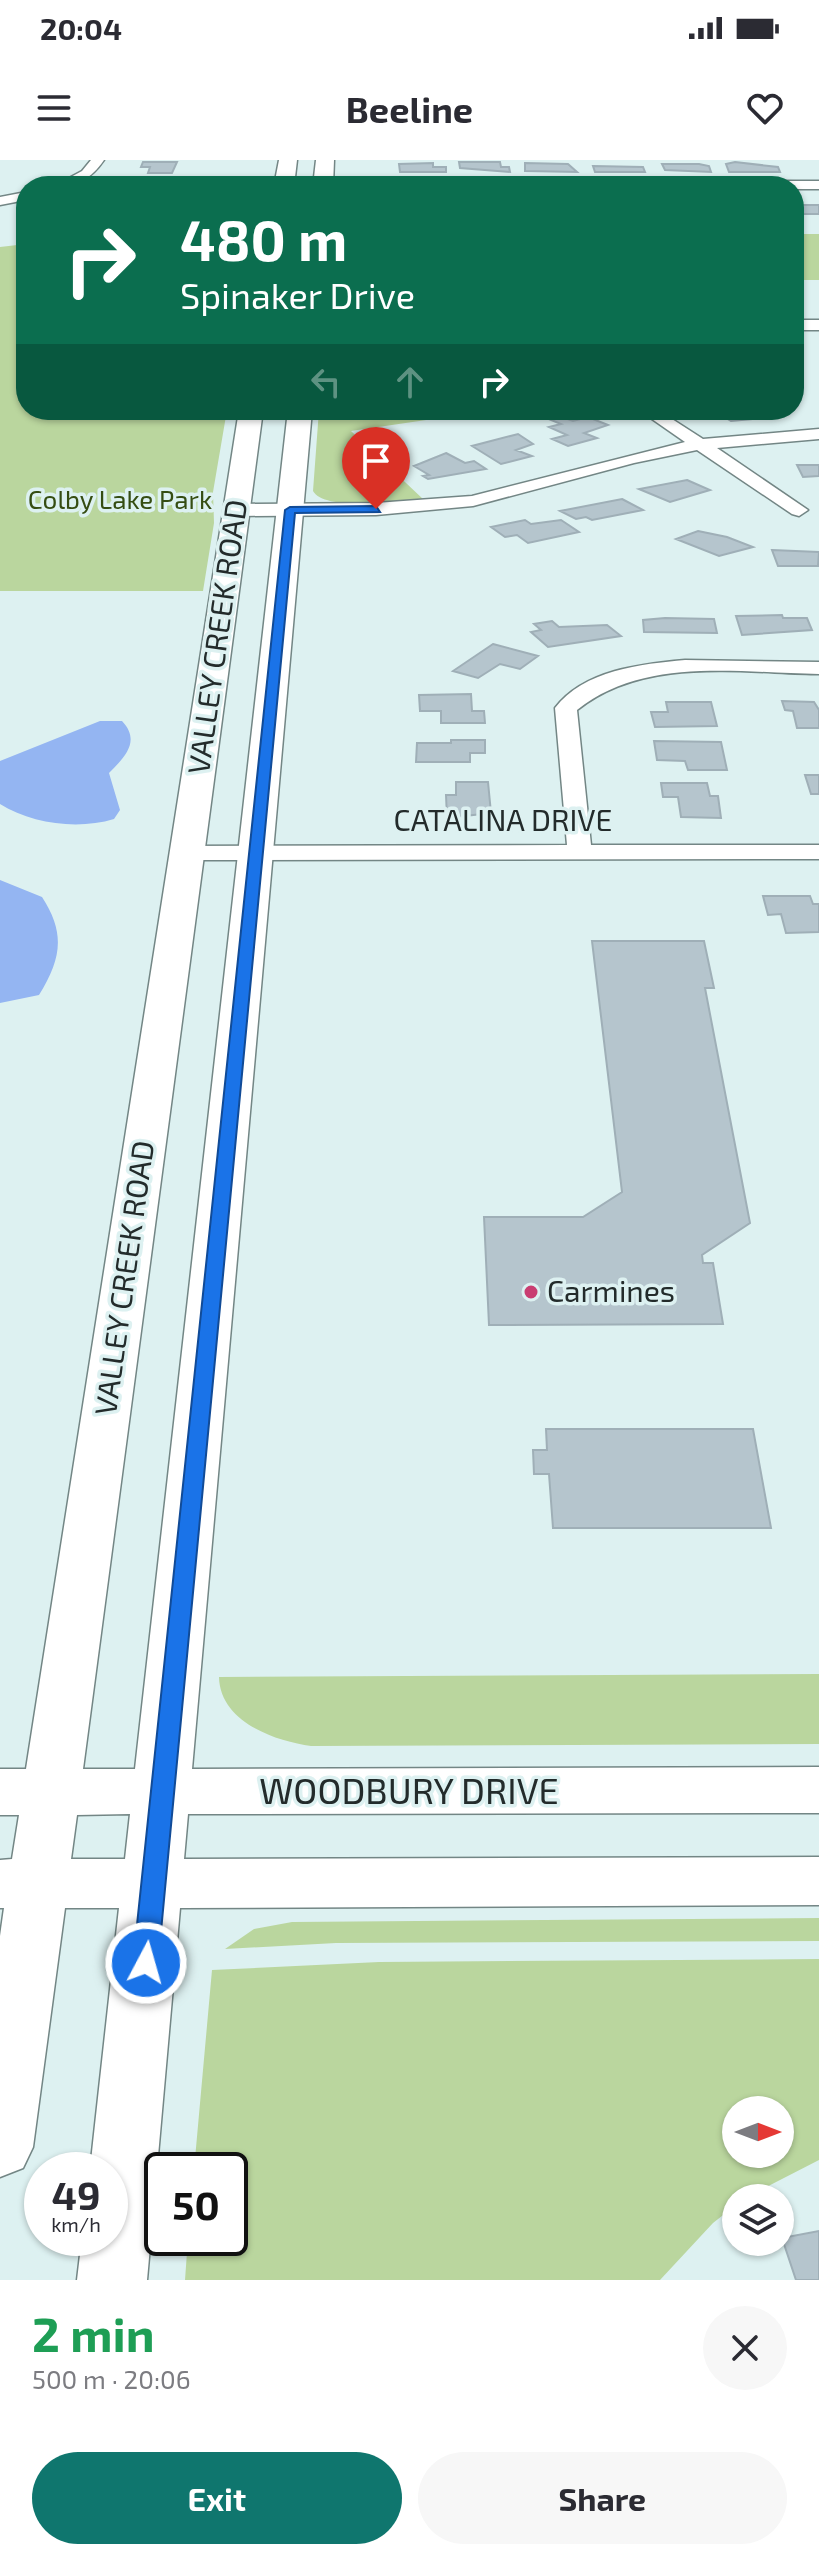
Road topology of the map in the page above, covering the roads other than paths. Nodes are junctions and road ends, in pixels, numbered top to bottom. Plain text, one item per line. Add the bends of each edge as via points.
1 (98, 160) edge
2 (83, 176) edge
3 (250, 420) edge
4 (299, 420) edge
5 (662, 420) edge
6 (819, 434) edge
7 (698, 445) junction
8 (237, 510) junction
9 (290, 510) junction
10 (799, 510) dead end
11 (819, 668) edge
12 (819, 852) edge
13 (187, 853) junction
14 (257, 853) junction
15 (580, 853) junction
16 (819, 1790) edge
17 (25, 1792) edge
18 (164, 1793) junction
19 (819, 1881) edge
20 (19, 1884) edge
21 (154, 1884) junction
22 (0, 2147) edge
23 (112, 2280) edge

1 - 2 street
3 - 8 main road, VALLEY CREEK ROAD
4 - 9 main road, VALLEY CREEK ROAD
5 - 7 street
6 - 7 street
7 - 9 street via 473,501
7 - 10 street
8 - 9 street
8 - 13 main road, VALLEY CREEK ROAD
9 - 14 main road, VALLEY CREEK ROAD
11 - 15 street via 647,671 596,683 577,695 566,708
12 - 15 street, CATALINA DRIVE
13 - 14 street, CATALINA DRIVE
13 - 17 main road, VALLEY CREEK ROAD
14 - 15 street, CATALINA DRIVE
14 - 18 main road, VALLEY CREEK ROAD
16 - 18 main road, WOODBURY DRIVE
17 - 18 main road, WOODBURY DRIVE
17 - 20 main road, VALLEY CREEK ROAD
18 - 21 main road, VALLEY CREEK ROAD
19 - 21 main road
20 - 21 main road
20 - 22 main road, VALLEY CREEK ROAD
21 - 23 main road, VALLEY CREEK ROAD

